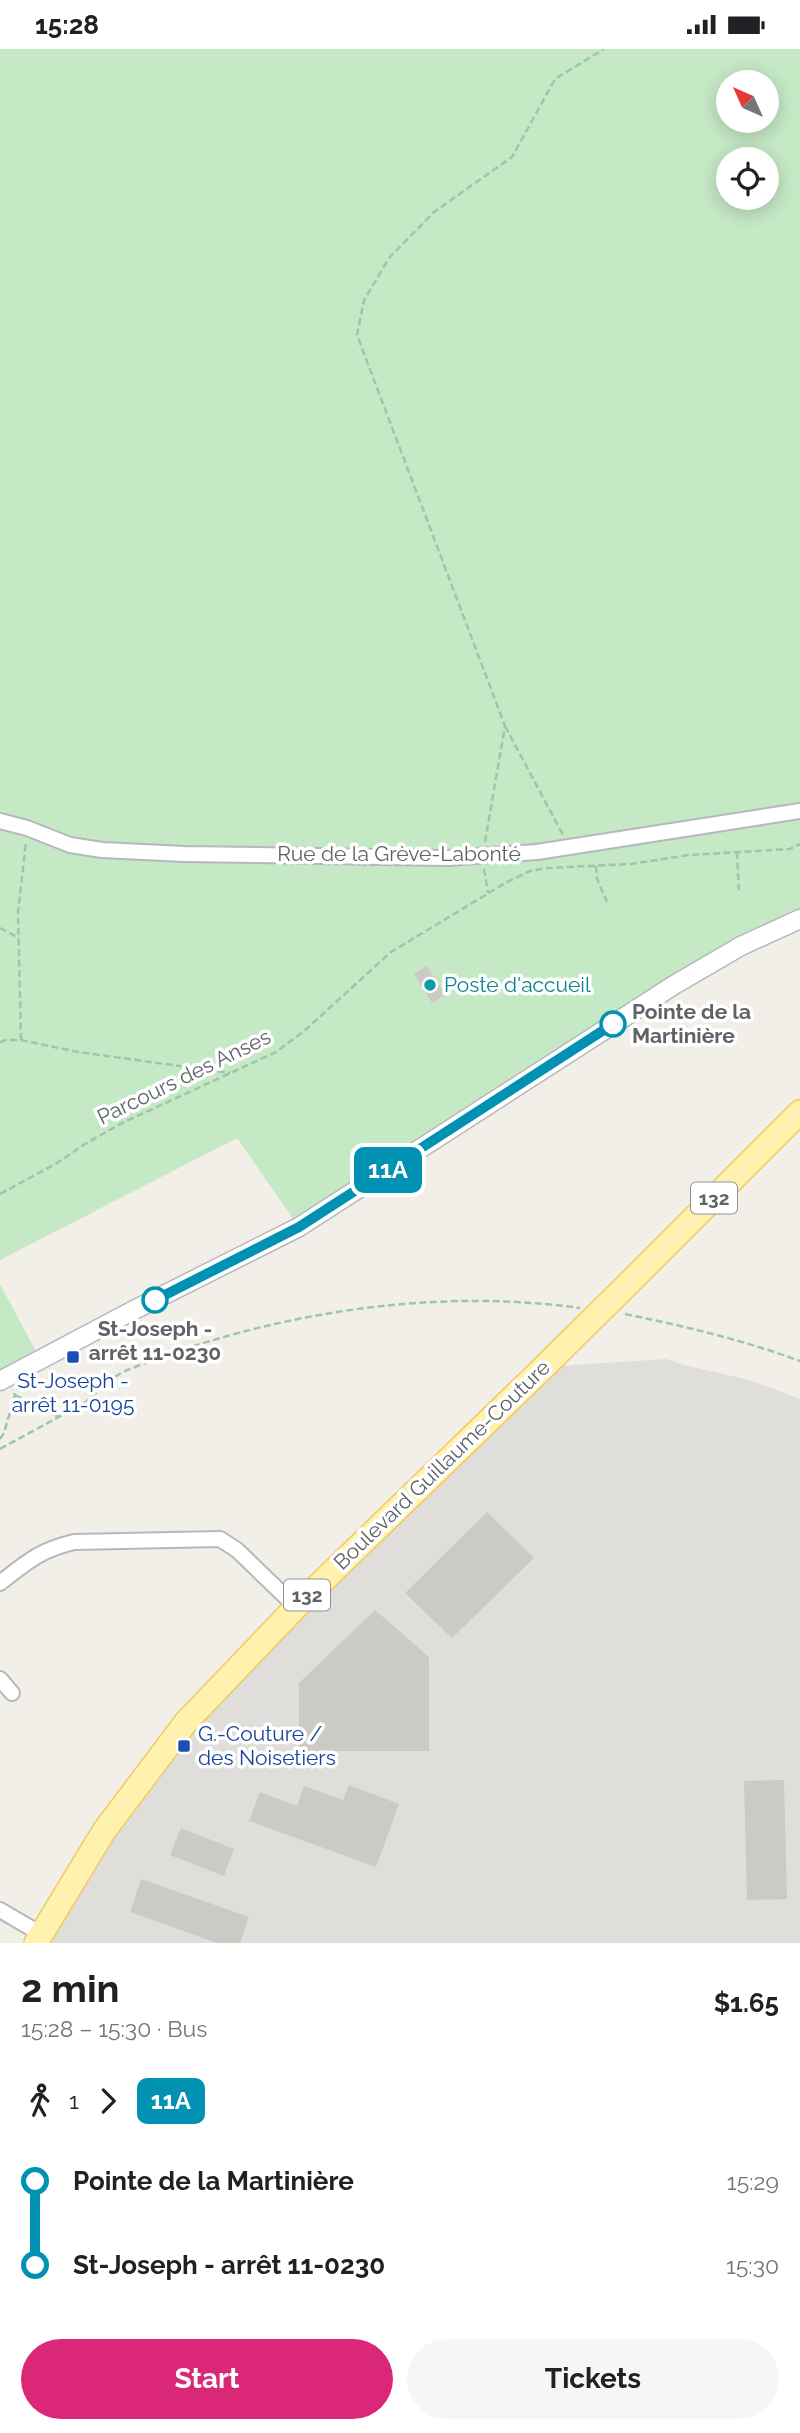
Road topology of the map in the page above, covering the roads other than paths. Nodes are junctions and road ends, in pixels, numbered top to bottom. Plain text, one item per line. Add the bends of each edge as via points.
1 (800, 811) edge
2 (0, 821) edge
3 (800, 919) edge
4 (800, 1112) edge
5 (0, 1381) edge
6 (0, 1583) edge
7 (296, 1607) junction
8 (0, 1679) edge
9 (12, 1693) dead end
10 (0, 1910) edge
11 (39, 1938) edge

1 - 2 street, Rue de la Grève-Labonté via 482,857 102,850 70,845
3 - 5 street via 674,985 299,1227
4 - 7 main road, Boulevard Guillaume-Couture / 132, bridge
6 - 7 street via 36,1555 74,1542 220,1539
7 - 11 main road, Boulevard Guillaume-Couture / 132 via 186,1721 104,1831
8 - 9 street
10 - 11 street

